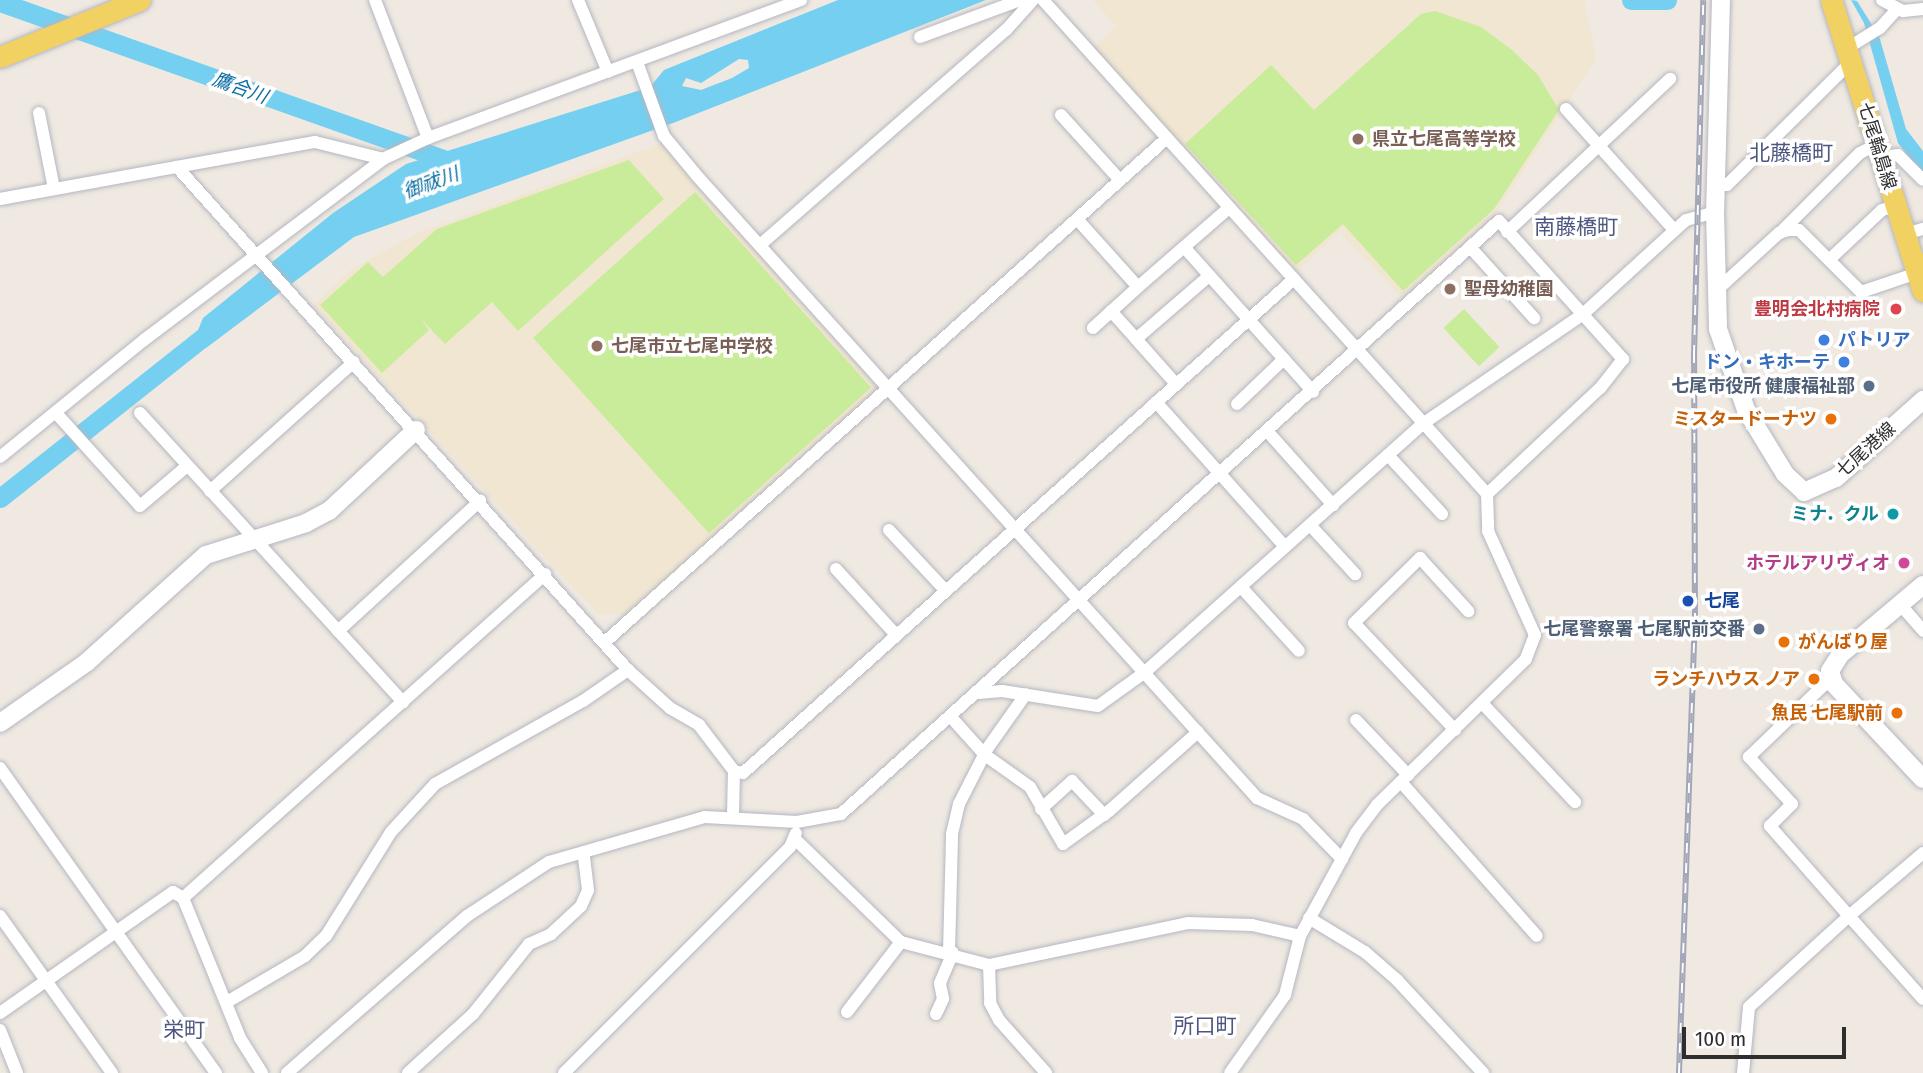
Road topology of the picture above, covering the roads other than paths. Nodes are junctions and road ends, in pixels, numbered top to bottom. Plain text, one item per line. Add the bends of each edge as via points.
1 (140, 0) edge
2 (375, 0) edge
3 (578, 0) edge
4 (801, 0) edge
5 (1020, 0) edge
6 (1033, 0) edge
7 (1043, 0) edge
8 (1721, 0) edge
9 (1882, 0) edge
10 (1831, 2) edge
11 (1897, 9) junction
12 (1923, 9) edge
13 (920, 37) dead end
14 (1852, 51) junction
15 (0, 57) edge
16 (637, 62) junction
17 (608, 72) junction
18 (1670, 79) dead end
19 (1566, 109) dead end
20 (39, 113) dead end
21 (1061, 115) dead end
22 (425, 139) junction
23 (1166, 139) junction
24 (1599, 146) junction
25 (1880, 151) junction
26 (386, 158) junction
27 (177, 167) junction
28 (1120, 180) junction
29 (1923, 180) edge
30 (1717, 184) junction
31 (54, 189) junction
32 (0, 199) edge
33 (1896, 206) junction
34 (1229, 208) junction
35 (1715, 212) junction
36 (1077, 219) junction
37 (1674, 230) junction
38 (1914, 231) edge
39 (1507, 232) junction
40 (1779, 233) junction
41 (760, 245) junction
42 (1184, 247) junction
43 (1470, 247) junction
44 (258, 259) junction
45 (1829, 260) junction
46 (1209, 276) junction
47 (1294, 278) junction
48 (1920, 282) edge
49 (1138, 287) junction
50 (1718, 289) junction
51 (1111, 311) junction
52 (1582, 315) junction
53 (1534, 318) dead end
54 (1249, 319) junction
55 (1093, 328) dead end
56 (1136, 339) junction
57 (1358, 351) junction
58 (1284, 359) junction
59 (354, 362) junction
60 (1176, 384) junction
61 (889, 388) junction
62 (1313, 392) junction
63 (1923, 400) edge
64 (1156, 402) junction
65 (1237, 404) dead end
66 (56, 413) junction
67 (140, 413) dead end
68 (1424, 423) junction
69 (416, 430) junction
70 (1268, 432) junction
71 (1388, 455) junction
72 (0, 457) edge
73 (187, 466) junction
74 (1220, 475) junction
75 (210, 491) junction
76 (1487, 494) junction
77 (480, 500) junction
78 (1333, 505) junction
79 (1442, 514) dead end
80 (1310, 525) junction
81 (1015, 528) junction
82 (889, 530) dead end
83 (256, 540) junction
84 (1285, 547) junction
85 (836, 569) dead end
86 (545, 573) junction
87 (1355, 574) dead end
88 (1923, 585) edge
89 (1241, 587) junction
90 (945, 590) junction
91 (1080, 600) junction
92 (1899, 603) junction
93 (1468, 611) dead end
94 (338, 631) junction
95 (1923, 631) edge
96 (896, 635) junction
97 (605, 642) junction
98 (1299, 650) dead end
99 (628, 670) junction
100 (1144, 673) junction
101 (1834, 684) junction
102 (978, 693) junction
103 (1026, 694) junction
104 (403, 702) junction
105 (1482, 703) junction
106 (950, 716) junction
107 (1356, 720) dead end
108 (0, 723) edge
109 (1455, 730) junction
110 (1198, 732) junction
111 (985, 755) junction
112 (0, 768) edge
113 (734, 771) junction
114 (1404, 779) junction
115 (1923, 779) edge
116 (1575, 802) dead end
117 (1041, 809) junction
118 (1104, 815) junction
119 (733, 816) junction
120 (797, 822) junction
121 (796, 840) junction
122 (583, 852) junction
123 (1923, 853) edge
124 (1342, 859) junction
125 (183, 898) junction
126 (0, 916) edge
127 (1849, 916) junction
128 (1309, 918) junction
129 (117, 933) junction
130 (1300, 936) junction
131 (1537, 936) dead end
132 (901, 942) junction
133 (951, 952) junction
134 (989, 965) junction
135 (47, 983) junction
136 (1923, 999) edge
137 (227, 1002) junction
138 (847, 1012) dead end
139 (0, 1013) edge
140 (936, 1014) dead end
141 (0, 1030) edge
142 (17, 1073) edge
143 (112, 1073) edge
144 (215, 1073) edge
145 (262, 1073) edge
146 (286, 1073) edge
147 (408, 1073) edge
148 (564, 1073) edge
149 (1046, 1073) edge
150 (1230, 1073) edge
151 (1483, 1073) edge
152 (1744, 1073) edge

1 - 15 main road
2 - 22 street
3 - 17 street
4 - 16 street
5 - 13 street
6 - 41 street via 1006,30
7 - 23 street
8 - 30 street
9 - 11 street
10 - 14 main road, 七尾輪島線
11 - 12 street
11 - 14 street
14 - 25 main road, 七尾輪島線
14 - 30 street via 1727,184
16 - 17 street
16 - 41 street via 664,136
17 - 22 street
18 - 24 street
19 - 24 street
20 - 31 street
21 - 28 street
22 - 26 street
23 - 28 street
23 - 34 street
24 - 37 street
24 - 39 street
25 - 29 street via 1898,155
25 - 33 main road, 七尾輪島線
25 - 40 street via 1860,153
26 - 27 street via 315,142
26 - 44 street
27 - 31 street
27 - 44 street
28 - 36 street
30 - 35 street
31 - 32 street
33 - 38 main road, 七尾輪島線
33 - 45 street via 1882,210
34 - 42 street
34 - 47 street
35 - 37 street via 1698,214
35 - 50 street
36 - 49 street
36 - 61 street
37 - 52 street
38 - 48 main road, 七尾輪島線
39 - 43 street via 1499,221
39 - 52 street
40 - 45 street via 1799,230
40 - 50 street
41 - 61 street
42 - 46 street
42 - 49 street
43 - 53 street
43 - 57 street
44 - 59 street
44 - 66 street
45 - 48 street via 1861,292
46 - 54 street
46 - 56 street
47 - 54 street
47 - 57 street
49 - 51 street
50 - 63 street, 七尾港線 via 1718,330 1730,374 1785,474 1804,492 1836,478
51 - 55 street
51 - 56 street
52 - 68 street
52 - 76 street via 1623,359 1600,388
54 - 58 street
54 - 60 street
56 - 60 street
57 - 62 street
57 - 68 street
58 - 62 street
58 - 65 street
59 - 69 street
59 - 75 street
60 - 64 street
61 - 81 street
61 - 97 street
62 - 70 street
64 - 74 street
64 - 81 street
66 - 72 street
66 - 73 street via 140,506
67 - 73 street
68 - 71 street
68 - 76 street
69 - 77 street
69 - 83 street via 329,511
70 - 74 street
70 - 78 street
71 - 78 street
71 - 79 street
73 - 75 street
74 - 84 street
74 - 91 street
75 - 83 street
76 - 105 street via 1488,531 1535,635 1526,659
77 - 86 street
77 - 94 street
78 - 80 street
80 - 84 street
80 - 87 street
81 - 90 street
81 - 91 street
82 - 90 street
83 - 94 street
83 - 108 street via 206,555 87,662
84 - 89 street
85 - 96 street
86 - 97 street
86 - 104 street
88 - 92 street
89 - 98 street
89 - 100 street
90 - 96 street
91 - 100 street
91 - 102 street
92 - 95 street
92 - 101 street via 1840,655 1830,671
93 - 109 street via 1420,558 1354,622
94 - 104 street
96 - 113 street via 743,773
97 - 99 street
99 - 113 street via 670,708 699,725
99 - 137 street via 583,701 435,784 391,832 326,936 305,956
100 - 103 street via 1098,706
100 - 110 street
101 - 115 street
101 - 127 street via 1827,682 1749,757 1791,804 1770,826
102 - 103 street
102 - 106 street
103 - 111 street
104 - 125 street
105 - 109 street
105 - 116 street
106 - 111 street
106 - 120 street via 841,814
107 - 114 street
109 - 114 street
110 - 118 street
110 - 124 street via 1262,803 1303,819
111 - 117 street via 1021,777
111 - 133 street via 959,804 952,834
112 - 129 street
113 - 119 street
114 - 124 street via 1363,824
114 - 131 street
117 - 118 street via 1072,781
117 - 118 street via 1063,844
119 - 120 street
119 - 122 street via 705,817
120 - 121 street
121 - 132 street
121 - 148 street
122 - 146 street via 549,862 467,916
122 - 147 street via 588,890 581,906 551,934 529,944 473,1014
123 - 127 street
124 - 128 street
125 - 129 street via 173,892
125 - 137 street
126 - 135 street
127 - 136 street
127 - 152 street via 1749,1007
128 - 130 street
128 - 151 street via 1364,952 1396,980
129 - 135 street
129 - 144 street
130 - 134 street via 1252,925 1188,923
130 - 150 street via 1285,995
132 - 133 street
132 - 138 street
133 - 134 street
133 - 140 street
134 - 149 street via 990,1003 999,1020
135 - 139 street
135 - 143 street
137 - 145 street via 240,1038
141 - 142 street

